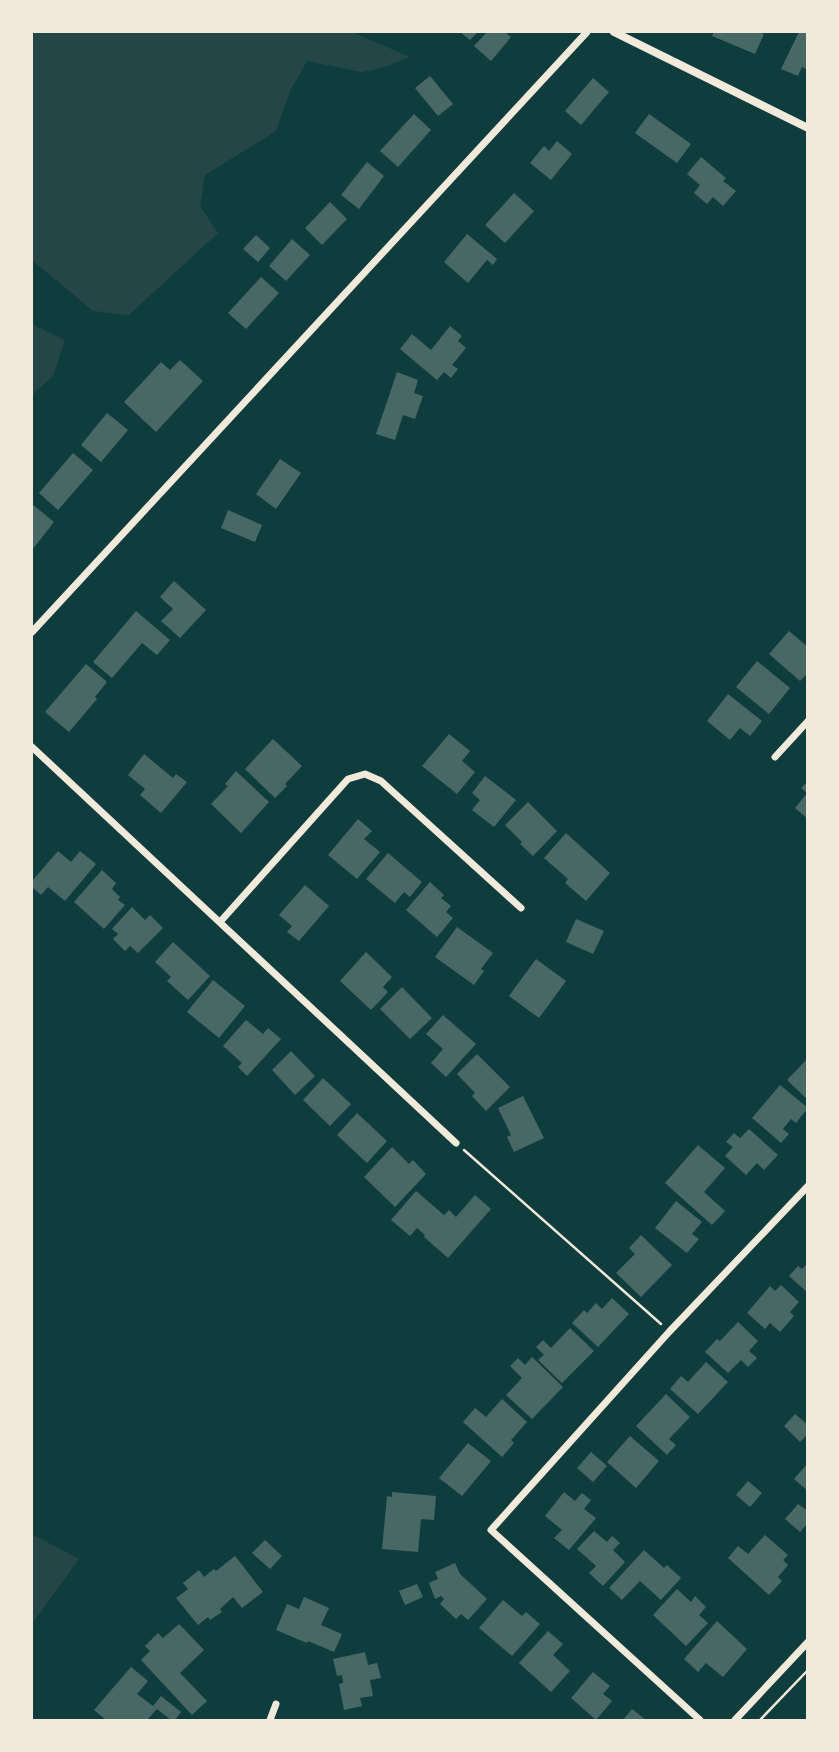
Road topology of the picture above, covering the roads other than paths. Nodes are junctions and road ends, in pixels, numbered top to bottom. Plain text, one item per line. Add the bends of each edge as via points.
1 (587, 32) edge
2 (614, 32) edge
3 (807, 128) edge
4 (32, 632) edge
5 (807, 721) edge
6 (32, 747) edge
7 (775, 757) dead end
8 (521, 908) dead end
9 (220, 922) junction
10 (456, 1143) road end
11 (807, 1186) edge
12 (807, 1642) edge
13 (276, 1704) dead end
14 (270, 1720) edge
15 (700, 1720) edge
16 (735, 1720) edge

1 - 4 street
2 - 3 street
5 - 7 street
6 - 9 street
8 - 9 street via 381,781 365,774 348,779
9 - 10 street
11 - 15 street via 491,1530
12 - 16 street
13 - 14 street

